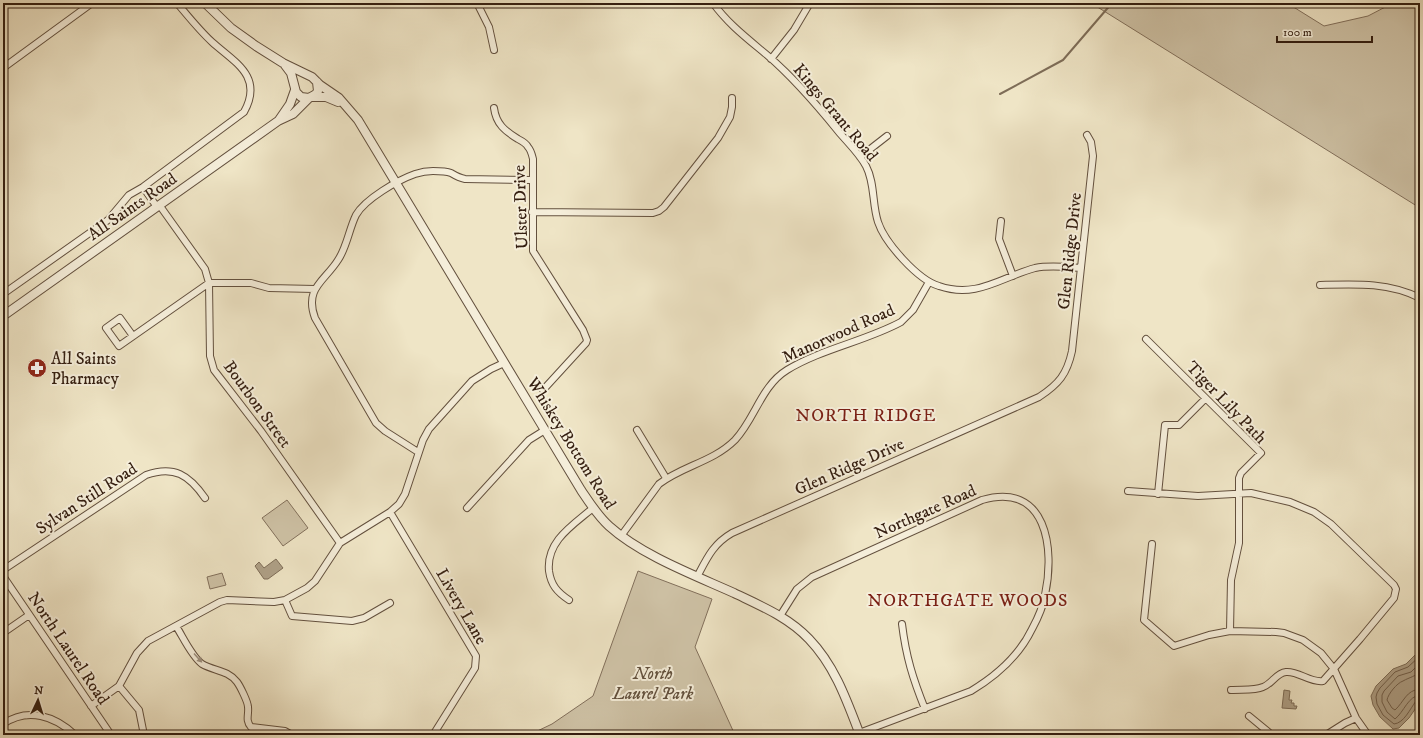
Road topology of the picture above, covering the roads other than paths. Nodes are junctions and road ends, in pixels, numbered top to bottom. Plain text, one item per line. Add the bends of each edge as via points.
1 (92, 3) edge
2 (177, 3) edge
3 (205, 3) edge
4 (477, 3) edge
5 (713, 3) edge
6 (810, 3) edge
7 (494, 50) dead end
8 (771, 59) junction
9 (283, 63) junction
10 (3, 68) edge
11 (308, 76) junction
12 (317, 82) junction
13 (295, 87) junction
14 (311, 98) junction
15 (732, 98) dead end
16 (346, 106) junction
17 (494, 108) dead end
18 (278, 121) junction
19 (1087, 135) dead end
20 (887, 136) dead end
21 (860, 157) junction
22 (533, 180) junction
23 (396, 183) junction
24 (143, 187) junction
25 (158, 206) junction
26 (532, 212) junction
27 (1001, 221) dead end
28 (1081, 268) junction
29 (1014, 276) junction
30 (929, 282) junction
31 (209, 283) junction
32 (1320, 285) dead end
33 (315, 289) junction
34 (3, 294) edge
35 (1420, 298) edge
36 (3, 316) edge
37 (133, 336) junction
38 (1146, 340) dead end
39 (504, 363) junction
40 (543, 390) dead end
41 (1205, 399) junction
42 (545, 430) junction
43 (637, 430) dead end
44 (418, 452) junction
45 (666, 478) junction
46 (1128, 491) dead end
47 (1238, 493) junction
48 (1158, 494) junction
49 (205, 498) dead end
50 (467, 508) dead end
51 (593, 508) junction
52 (390, 512) junction
53 (621, 536) junction
54 (340, 544) junction
55 (1152, 544) dead end
56 (3, 570) edge
57 (3, 576) edge
58 (697, 577) junction
59 (285, 600) junction
60 (569, 600) dead end
61 (390, 602) dead end
62 (29, 615) junction
63 (780, 616) junction
64 (902, 624) dead end
65 (176, 626) junction
66 (1230, 631) junction
67 (3, 633) edge
68 (1334, 669) junction
69 (120, 686) junction
70 (1232, 690) dead end
71 (91, 706) junction
72 (925, 709) junction
73 (1249, 716) dead end
74 (1356, 718) junction
75 (3, 724) edge
76 (859, 734) edge
77 (75, 735) edge
78 (112, 735) edge
79 (144, 735) edge
80 (292, 735) edge
81 (433, 735) edge
82 (1272, 735) edge
83 (1326, 735) edge
84 (1368, 735) edge

1 - 10 street
2 - 24 street via 212,42 244,69 250,98 244,112 238,118
3 - 9 street via 231,28
4 - 7 street via 489,27
5 - 8 street, Kings Grant Road via 733,26
6 - 8 street via 794,30
8 - 21 street, Kings Grant Road via 805,91
9 - 11 street
9 - 13 street via 292,73
11 - 12 street
11 - 13 street via 299,78
12 - 14 street via 318,90
12 - 16 street, Whiskey Bottom Road
13 - 14 street via 301,97
13 - 18 street, All Saints Road via 290,104
14 - 16 street, Whiskey Bottom Road via 326,97
14 - 18 street, All Saints Road via 293,114
15 - 26 street via 730,117 718,138 659,211
16 - 23 street, Whiskey Bottom Road via 358,120
17 - 22 street, Ulster Drive via 496,120 504,130 528,147 533,159
18 - 25 street, All Saints Road
19 - 28 street, Glen Ridge Drive via 1093,156
20 - 21 street
21 - 30 street, Kings Grant Road via 870,175 881,229 911,268
22 - 23 street via 465,179 451,173 429,172 416,173
22 - 26 street, Ulster Drive
23 - 33 street via 362,206 340,256
23 - 39 street, Whiskey Bottom Road
24 - 25 street, Bourbon Street
24 - 34 street via 129,195 108,220
25 - 31 street, Bourbon Street via 205,269
25 - 36 street, All Saints Road
26 - 40 street, Ulster Drive via 533,251 587,340
27 - 29 street via 999,238
28 - 29 street, Kings Grant Road via 1038,268
28 - 58 street, Glen Ridge Drive via 1069,364 1059,383 1050,391 732,533 714,548
29 - 30 street, Kings Grant Road via 985,287 963,290
30 - 45 street, Manorwood Road via 913,310 902,322 785,371 771,383 749,422 731,443 710,459
31 - 33 street via 251,283 269,288
31 - 37 street
31 - 54 street, Bourbon Street via 210,356 214,370 261,431
32 - 35 street via 1376,285 1401,290
33 - 44 street via 312,301 315,318 376,423
37 - 37 street via 119,346 106,328 120,318
38 - 41 street, Tiger Lily Path
39 - 42 street, Whiskey Bottom Road
39 - 44 street via 472,381 430,429
41 - 47 street, Tiger Lily Path via 1261,453 1241,473
41 - 48 street via 1179,425 1165,425
42 - 50 street via 529,440
42 - 51 street, Whiskey Bottom Road
43 - 45 street
44 - 52 street via 405,494
45 - 53 street, Manorwood Road via 653,491
46 - 48 street
47 - 48 street via 1198,496
47 - 66 street, Tiger Lily Path via 1239,543 1232,580
47 - 68 street via 1278,498 1323,518 1394,585 1394,598
49 - 56 street, Sylvan Still Road via 195,484 181,474 162,471 146,475
51 - 53 street, Whiskey Bottom Road via 604,522
51 - 60 street via 561,536 550,554 548,564 552,583 555,590
52 - 54 street
52 - 81 street, Livery Lane via 476,656 475,668
53 - 58 street, Whiskey Bottom Road via 635,546
54 - 59 street via 315,581
55 - 66 street via 1144,620 1174,646
57 - 62 street, North Laurel Road
58 - 63 street, Whiskey Bottom Road
59 - 61 street via 292,616 352,621 364,618
59 - 65 street via 227,600
62 - 67 street
62 - 71 street, North Laurel Road
63 - 72 street, Northgate Road via 797,589 812,577 975,504 1002,497 1020,501 1028,506 1037,513 1042,522 1047,538 1048,560 1045,595 1032,630 1010,660 985,683
63 - 76 street, Whiskey Bottom Road via 809,639 833,672
64 - 72 street via 910,670
65 - 69 street via 142,647
65 -> 80 street via 201,663 222,670 236,681 248,707 247,718 252,727 285,731
66 - 68 street via 1276,632 1303,640 1327,659
68 - 70 street via 1323,681 1285,672 1263,687
68 - 74 street
69 - 71 street
69 - 79 street via 139,710
71 - 78 street, North Laurel Road
72 - 76 street, Northgate Road
73 - 82 street
74 - 83 street
74 - 84 street
75 - 77 street via 18,716 37,716 56,720

